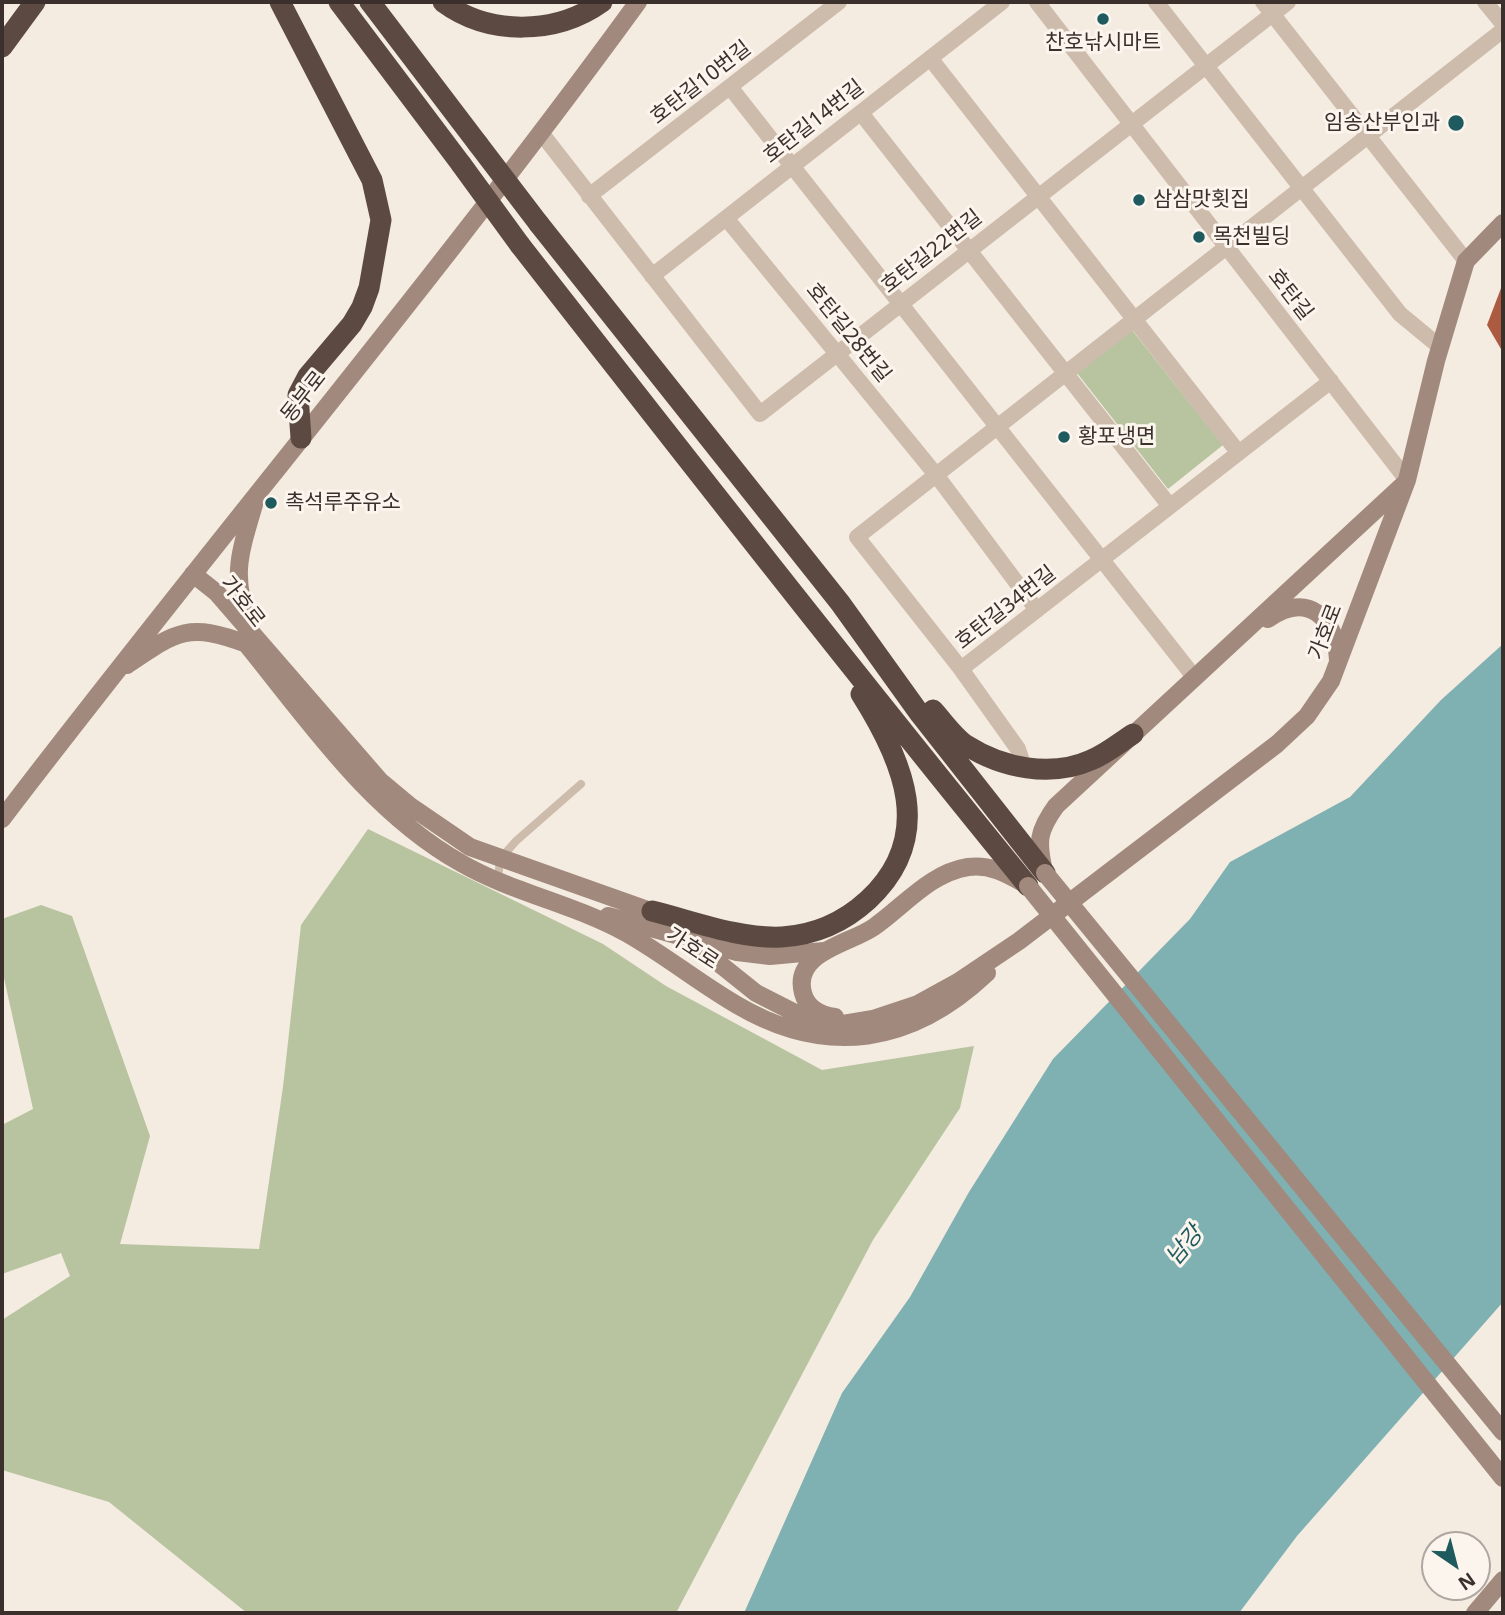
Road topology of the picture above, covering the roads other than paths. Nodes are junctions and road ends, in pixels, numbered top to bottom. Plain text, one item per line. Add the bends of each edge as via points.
1 (35, 2) edge
2 (280, 2) edge
3 (339, 2) edge
4 (370, 2) edge
5 (443, 2) edge
6 (602, 2) edge
7 (638, 2) edge
8 (839, 2) edge
9 (1002, 2) edge
10 (1037, 2) edge
11 (1156, 2) edge
12 (1288, 2) edge
13 (1485, 2) edge
14 (1268, 8) edge
15 (1503, 24) edge
16 (1503, 30) edge
17 (2, 47) edge
18 (930, 58) junction
19 (1206, 65) junction
20 (730, 87) junction
21 (861, 113) junction
22 (1130, 123) junction
23 (542, 134) junction
24 (1368, 136) junction
25 (793, 166) junction
26 (1301, 190) junction
27 (589, 196) junction
28 (1038, 196) junction
29 (726, 218) junction
30 (1503, 223) edge
31 (970, 249) junction
32 (1226, 249) junction
33 (1466, 261) junction
34 (652, 276) junction
35 (901, 304) junction
36 (1135, 319) junction
37 (1440, 347) junction
38 (839, 354) junction
39 (1066, 372) junction
40 (1331, 381) junction
41 (998, 427) junction
42 (301, 438) junction
43 (1238, 452) junction
44 (937, 476) junction
45 (1407, 481) junction
46 (257, 493) junction
47 (1169, 505) junction
48 (1102, 560) junction
49 (193, 574) junction
50 (841, 604) junction
51 (1037, 610) junction
52 (818, 628) junction
53 (249, 639) junction
54 (1222, 652) junction
55 (1338, 667) junction
56 (961, 670) junction
57 (110, 677) junction
58 (1195, 678) junction
59 (1133, 734) junction
60 (1024, 767) junction
61 (581, 783) dead end
62 (2, 819) edge
63 (500, 859) junction
64 (498, 880) junction
65 (1036, 880) junction
66 (548, 900) junction
67 (652, 911) junction
68 (688, 937) junction
69 (1019, 942) junction
70 (826, 951) junction
71 (873, 1019) junction
72 (1503, 1432) edge
73 (1503, 1478) edge
74 (1503, 1580) edge
75 (1475, 1613) edge

1 - 17 highway
2 - 42 highway via 372,180 381,220 362,307 298,394
3 - 52 highway, bridge via 520,245
4 - 50 highway, bridge via 539,225
5 - 6 highway via 477,21 516,27 556,23
7 - 23 street, 동부로
8 - 20 street, 호탄길10번길
9 - 18 street, 호탄길14번길
10 - 22 street, 호탄길
11 - 19 street
12 - 14 street, 호탄길22번길
13 - 15 street
14 - 19 street, 호탄길22번길
14 - 24 street
16 - 24 street
18 - 21 street, 호탄길14번길
18 - 28 street
19 - 22 street, 호탄길22번길
19 - 26 street
20 - 25 street
20 - 27 street, 호탄길10번길
21 - 25 street, 호탄길14번길
21 - 31 street
22 - 28 street, 호탄길22번길
22 - 32 street, 호탄길
23 - 27 street
23 - 42 street, 동부로
24 - 26 street
24 - 33 street
25 - 29 street, 호탄길14번길
25 - 35 street
26 - 32 street
26 - 37 street via 1400,314
27 - 34 street
28 - 31 street, 호탄길22번길
28 - 36 street
29 - 34 street, 호탄길14번길
29 - 38 street, 호탄길28번길
30 - 33 street, 가호로
31 - 35 street, 호탄길22번길
31 - 39 street
32 - 36 street
32 - 40 street, 호탄길
33 - 37 street, 가호로
34 - 38 street, 호탄길22번길 via 760,414
35 - 38 street, 호탄길22번길
35 - 41 street
36 - 39 street
36 - 43 street
37 - 45 street, 가호로
38 - 44 street, 호탄길28번길
39 - 41 street
39 - 47 street
40 - 43 street, 호탄길34번길
40 - 45 street, 호탄길
41 - 44 street
41 - 48 street
42 - 46 street, 동부로
43 - 47 street, 호탄길34번길
44 - 51 street, 호탄길28번길
44 - 56 street via 857,537
45 - 54 street
45 - 55 street, 가호로
46 - 49 street, 동부로
46 - 53 street via 236,572
47 - 48 street, 호탄길34번길
48 - 51 street, 호탄길34번길
48 - 58 street
49 - 53 street, 가호로 via 217,593
49 - 57 street, 동부로
50 - 60 highway via 964,744
50 - 65 highway
51 - 56 street, 호탄길34번길
52 - 65 highway
52 - 67 highway via 881,726 896,758 909,827 902,856 885,884 855,912 818,931 782,937 749,935
53 - 57 street via 195,631 169,636
53 - 63 street, 가호로 via 380,781 470,847
53 - 64 street, 가호로 via 355,779 388,811 459,862
54 - 55 street via 1279,611 1313,609 1329,622 1337,640
54 - 58 street
55 - 69 street, 가호로 via 1307,716 1277,744
56 - 60 street, 호탄길34번길 via 1018,749
57 - 62 street, 동부로
58 - 59 street
59 - 60 highway via 1092,760 1065,769
59 - 65 street via 1056,806 1042,826
61 - 63 lane
63 - 64 lane
63 - 67 street, 가호로
64 - 66 street, 가호로
65 - 70 street via 986,867 942,875 871,929
65 - 72 street, bridge
65 - 73 street, bridge
66 - 68 street
66 - 69 street, 가호로 via 625,933 768,1021 807,1035 841,1039 876,1035 922,1021 971,988
67 - 68 street, 가호로
68 - 70 street via 737,952 771,956
68 - 71 street, 가호로 via 756,993 788,1012 837,1025
69 - 71 street, 가호로 via 918,1004
70 - 71 street via 809,963 801,979 810,1007 824,1016
74 - 75 street

